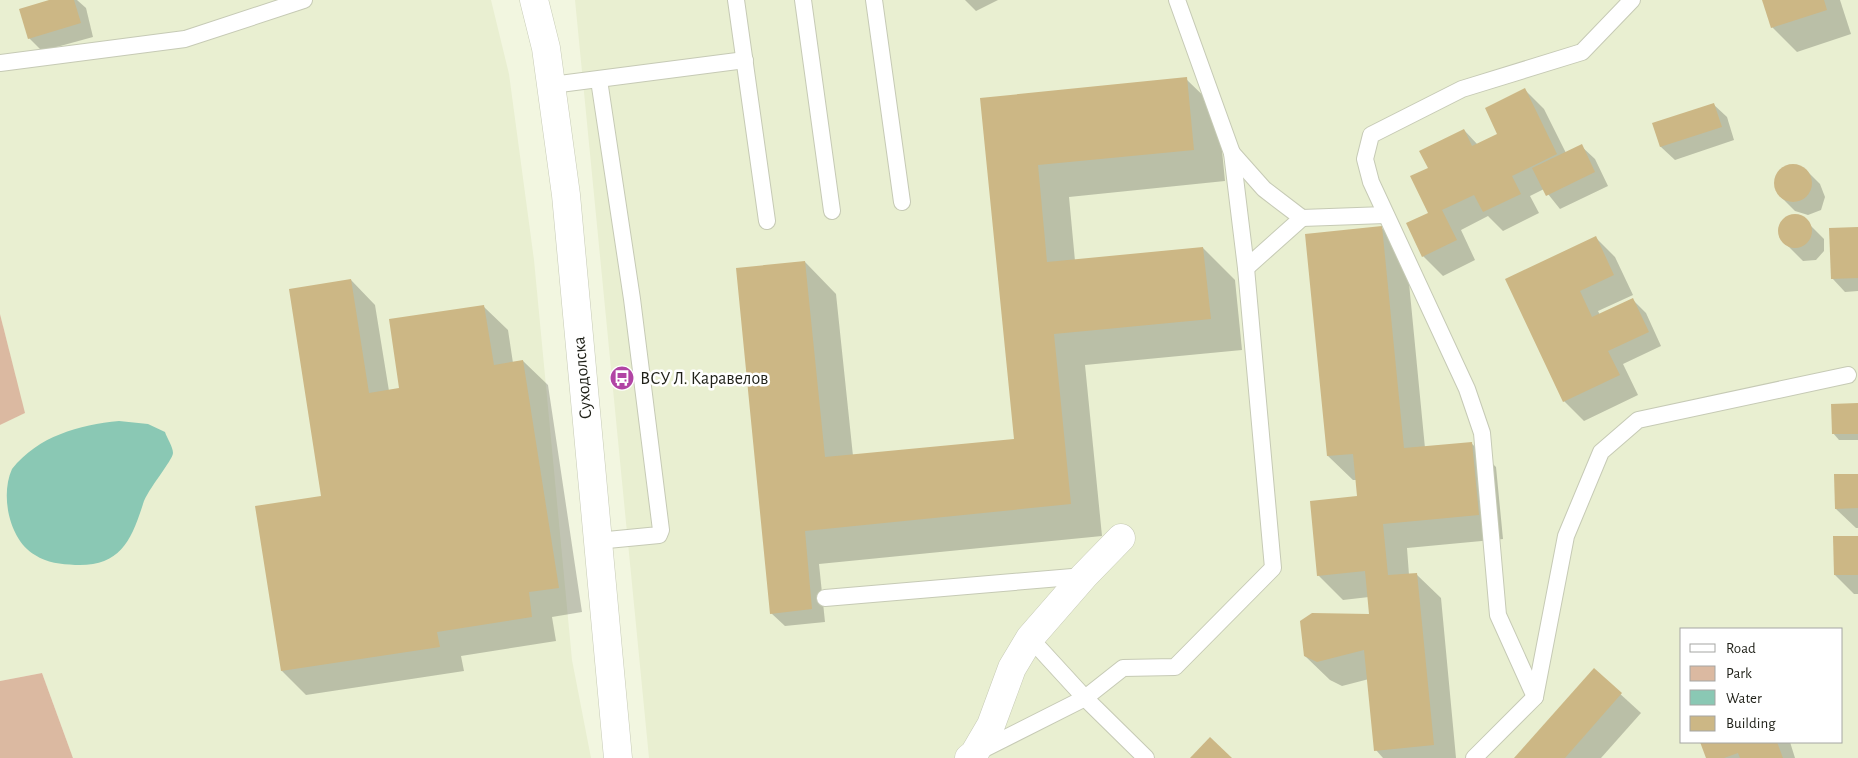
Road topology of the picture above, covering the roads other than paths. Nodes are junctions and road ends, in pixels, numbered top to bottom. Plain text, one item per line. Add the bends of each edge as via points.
1 (304, 0) edge
2 (534, 0) edge
3 (736, 0) edge
4 (804, 0) edge
5 (874, 0) edge
6 (1177, 0) edge
7 (1632, 0) edge
8 (745, 60) junction
9 (0, 63) edge
10 (599, 80) junction
11 (552, 85) junction
12 (1232, 153) junction
13 (902, 202) dead end
14 (832, 211) dead end
15 (1385, 215) junction
16 (1302, 218) junction
17 (767, 221) dead end
18 (1246, 268) junction
19 (1848, 375) dead end
20 (1121, 538) dead end
21 (597, 541) junction
22 (1084, 576) junction
23 (825, 598) dead end
24 (1030, 638) junction
25 (1535, 697) junction
26 (1085, 698) junction
27 (972, 756) edge
28 (618, 758) edge
29 (1146, 758) edge
30 (1474, 758) edge

1 - 9 lane via 185,39
2 - 11 street, Суходолска
3 - 8 lane
4 - 14 lane
5 - 13 lane
6 - 12 lane
7 - 15 lane via 1582,52 1462,89 1371,135 1365,159
8 - 10 lane
8 - 17 lane
10 - 11 lane
10 - 21 lane via 662,530 659,535
11 - 21 street, Суходолска via 566,195
12 - 16 lane via 1264,189
12 - 18 lane
15 - 16 lane
15 - 25 lane via 1467,389 1482,433 1498,615
16 - 18 lane
18 - 26 lane via 1273,568 1175,667 1123,668
19 - 25 lane via 1638,420 1601,452 1566,536
20 - 22 street
21 - 28 street, Суходолска
22 - 23 lane
22 - 24 street
24 - 26 lane
24 - 27 street via 1012,668 991,726
25 - 30 lane
26 - 27 lane
26 - 29 lane

